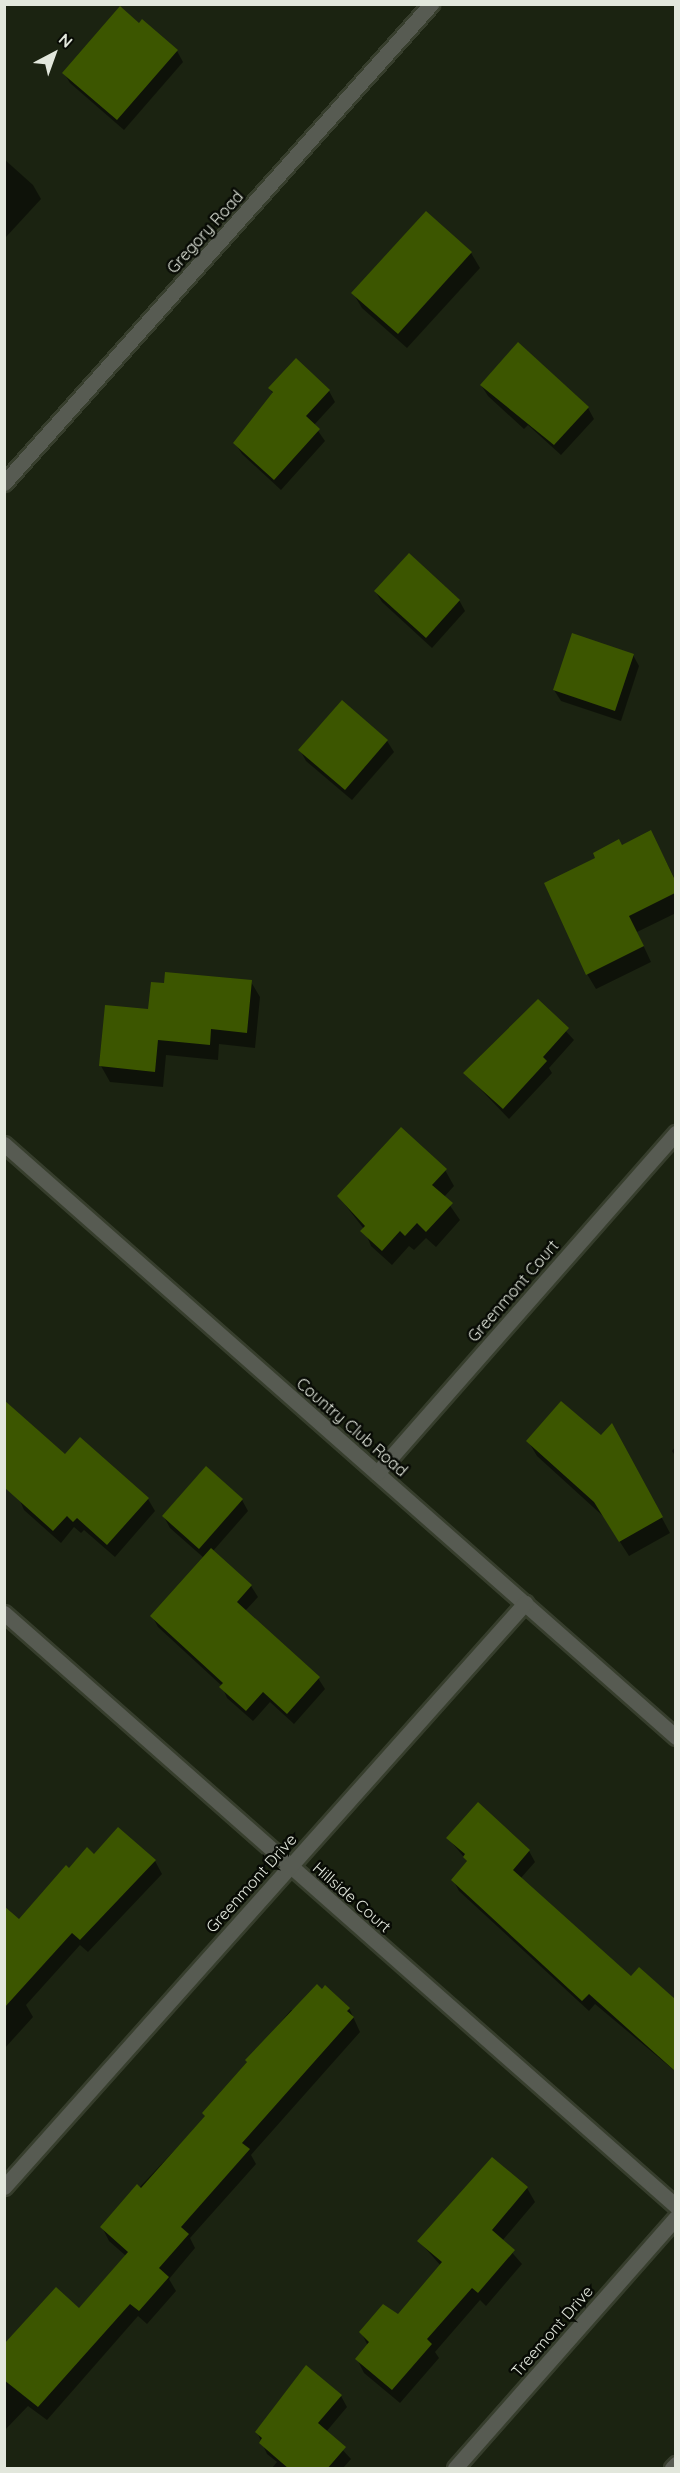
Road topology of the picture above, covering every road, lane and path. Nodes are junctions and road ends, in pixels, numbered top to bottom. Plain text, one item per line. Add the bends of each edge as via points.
1 (431, 4) edge
2 (4, 483) edge
3 (675, 1133) edge
4 (4, 1144) edge
5 (377, 1473) junction
6 (525, 1603) junction
7 (4, 1613) edge
8 (675, 1737) edge
9 (290, 1866) junction
10 (4, 2187) edge
11 (675, 2206) edge
12 (675, 2217) edge
13 (675, 2464) edge
14 (455, 2469) edge
15 (672, 2469) edge

1 - 2 street, Gregory Road
3 - 5 street, Greenmont Court
4 - 5 street, Country Club Road
5 - 6 street, Country Club Road
6 - 8 street, Country Club Road
6 - 9 street, Greenmont Drive
7 - 9 street, Hillside Court
9 - 10 street, Greenmont Drive
9 - 11 street, Hillside Court
12 - 14 street, Treemont Drive
13 - 15 street

